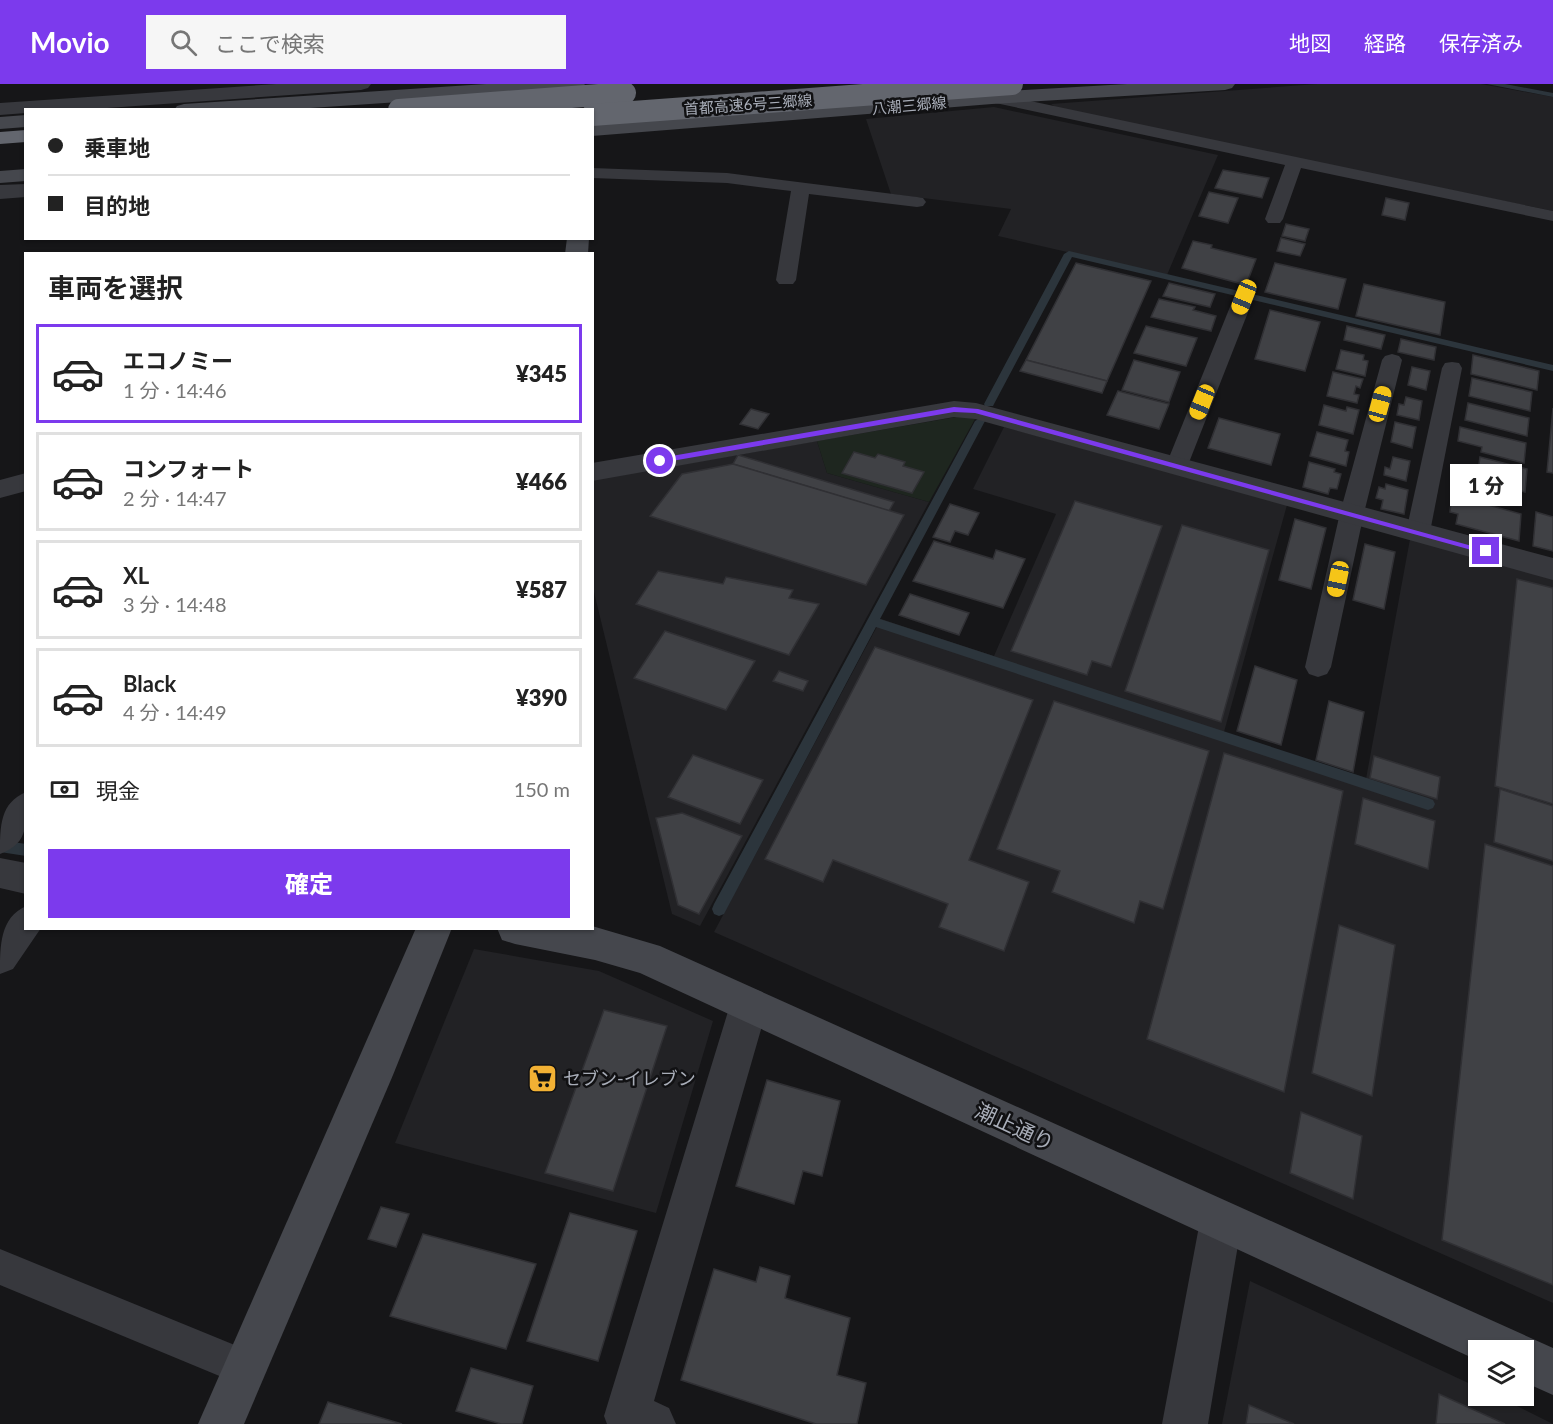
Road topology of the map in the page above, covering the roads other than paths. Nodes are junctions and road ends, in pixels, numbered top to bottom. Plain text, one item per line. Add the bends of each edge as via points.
1 (89, 84) edge
2 (361, 84) edge
3 (575, 84) edge
4 (613, 84) edge
5 (754, 84) edge
6 (1012, 84) edge
7 (1225, 84) edge
8 (474, 87) edge
9 (992, 98) junction
10 (73, 104) junction
11 (209, 108) edge
12 (426, 108) edge
13 (0, 109) edge
14 (594, 116) edge
15 (24, 121) edge
16 (0, 123) edge
17 (594, 125) edge
18 (594, 129) edge
19 (24, 136) edge
20 (0, 138) edge
21 (24, 158) edge
22 (0, 160) edge
23 (1295, 162) junction
24 (594, 173) edge
25 (24, 175) edge
26 (0, 177) edge
27 (801, 187) junction
28 (24, 190) edge
29 (0, 192) edge
30 (917, 202) dead end
31 (1553, 216) edge
32 (1274, 219) dead end
33 (786, 280) dead end
34 (1244, 297) dead end
35 (1392, 360) dead end
36 (1452, 368) dead end
37 (1177, 465) junction
38 (594, 472) edge
39 (24, 483) edge
40 (0, 489) edge
41 (1353, 513) junction
42 (1418, 532) junction
43 (1553, 569) edge
44 (1318, 667) dead end
45 (24, 808) edge
46 (0, 838) edge
47 (0, 873) edge
48 (24, 879) edge
49 (24, 925) edge
50 (433, 930) edge
51 (526, 930) edge
52 (0, 957) edge
53 (749, 1005) junction
54 (1221, 1221) junction
55 (0, 1267) edge
56 (1484, 1340) edge
57 (1534, 1363) edge
58 (246, 1368) junction
59 (1553, 1372) edge
60 (221, 1424) edge
61 (653, 1424) edge
62 (1185, 1424) edge

1 - 10 street
2 - 10 street
3 - 8 main road
4 - 17 main road
5 - 12 highway, 首都高速6号三郷線, bridge
6 - 14 highway, 首都高速6号三郷線, bridge
7 - 9 main road, 八潮三郷線
8 - 11 main road
9 - 18 main road, 八潮三郷線
9 - 23 lane
10 - 13 street
15 - 16 main road
19 - 20 highway
21 - 22 highway
23 - 31 lane
23 - 32 lane
24 - 27 lane via 727,178
25 - 26 main road
27 - 30 lane
27 - 33 lane
28 - 29 street
34 - 37 lane
35 - 41 lane
36 - 42 lane
37 - 38 street via 976,411 954,410
37 - 41 street
39 - 40 street
41 - 42 street
41 - 44 lane
42 - 43 street
45 - 46 street
47 - 48 street
49 - 52 street
50 - 58 main road
51 - 53 main road, 潮止通り via 596,943 647,958
53 - 54 main road, 潮止通り
53 - 61 street via 627,1416
54 - 56 main road, 潮止通り
54 - 62 street
55 - 58 lane
57 - 59 main road
58 - 60 main road

